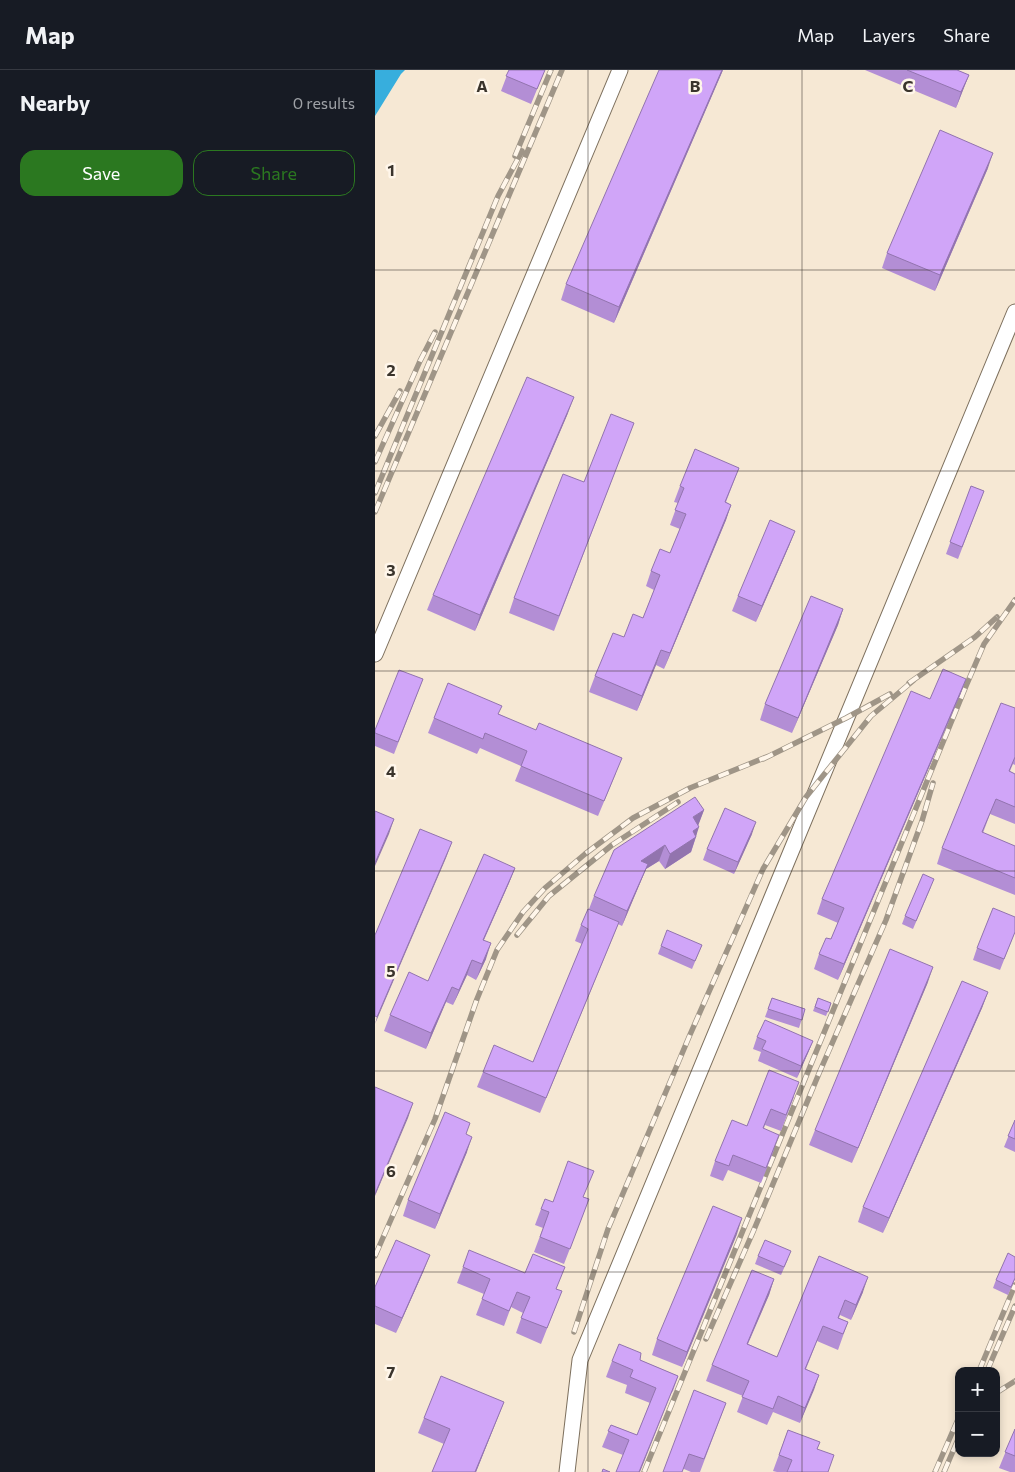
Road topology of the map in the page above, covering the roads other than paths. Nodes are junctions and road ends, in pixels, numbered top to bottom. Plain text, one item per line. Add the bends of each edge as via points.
1 (620, 70) edge
2 (1015, 312) edge
3 (375, 654) edge
4 (567, 1472) edge

1 - 3 lane
2 - 4 lane via 579,1360

